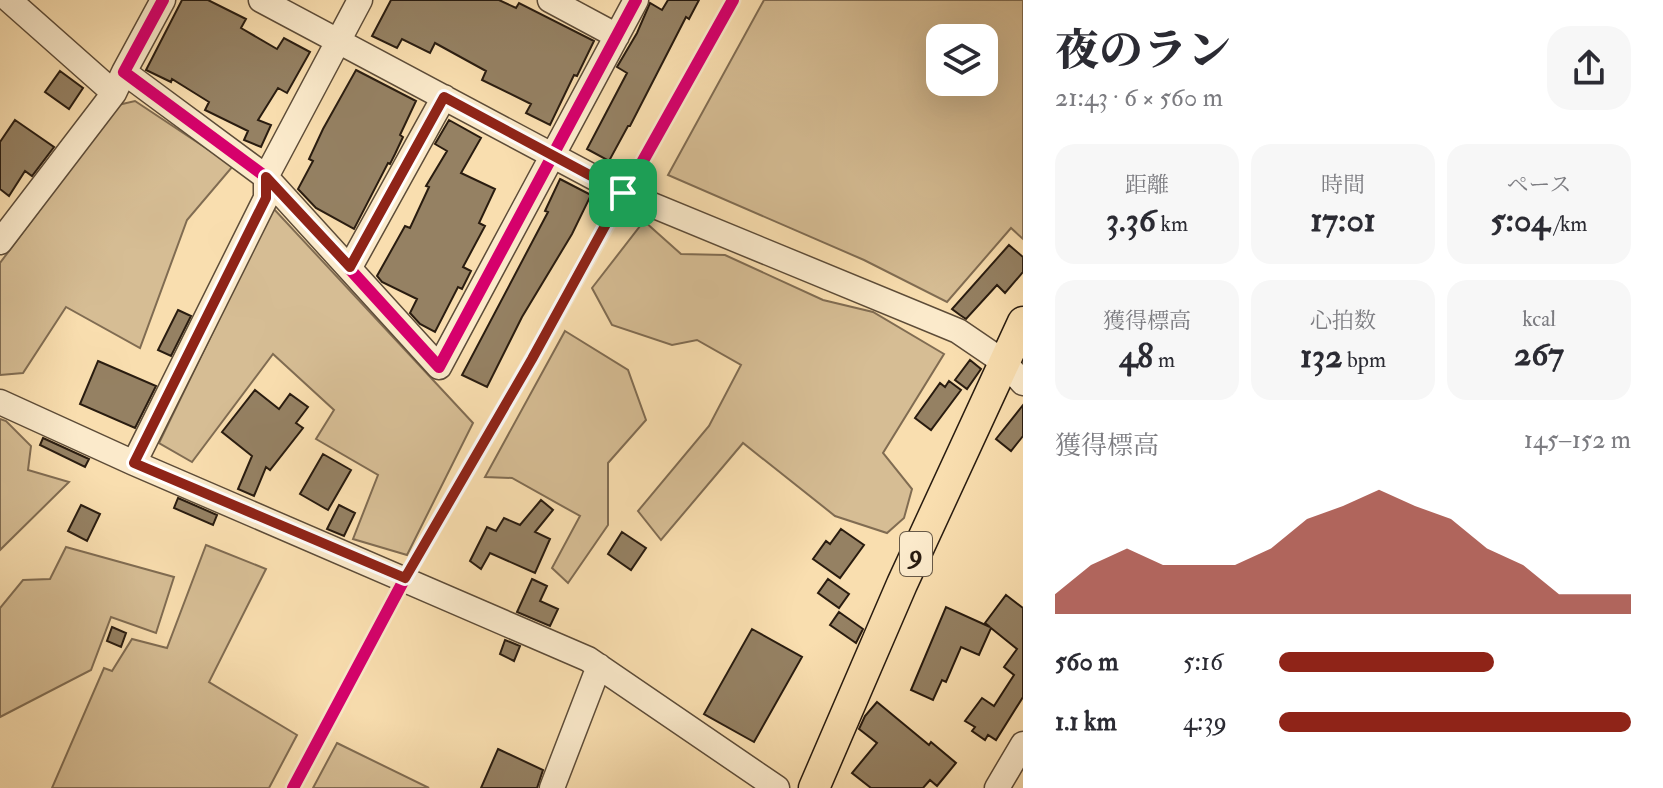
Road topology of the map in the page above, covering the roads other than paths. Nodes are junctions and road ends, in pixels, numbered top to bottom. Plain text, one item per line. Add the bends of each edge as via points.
1 (9, 0) edge
2 (163, 0) edge
3 (261, 0) edge
4 (360, 0) edge
5 (550, 0) edge
6 (636, 0) edge
7 (617, 36) junction
8 (338, 41) junction
9 (119, 83) junction
10 (444, 97) junction
11 (553, 155) junction
12 (266, 177) junction
13 (0, 242) edge
14 (350, 267) junction
15 (1023, 322) edge
16 (1014, 373) edge
17 (0, 402) edge
18 (134, 463) junction
19 (599, 666) junction
20 (1023, 744) edge
21 (552, 788) edge
22 (777, 788) edge
23 (814, 788) edge
24 (997, 788) edge

1 - 9 street
2 - 9 street
3 - 8 street
4 - 8 street
5 - 7 street
6 - 7 street
7 - 11 street
8 - 10 street
8 - 12 street
9 - 12 street
9 - 13 street
10 - 11 street
10 - 14 street
11 - 14 street via 439,367
11 - 16 street via 623,193 958,331
12 - 14 street
12 - 18 street via 266,198
15 - 16 main road, 9
16 - 23 main road, 9 via 902,584
17 - 18 street
18 - 19 street
19 - 21 street
19 - 22 street
20 - 24 street

